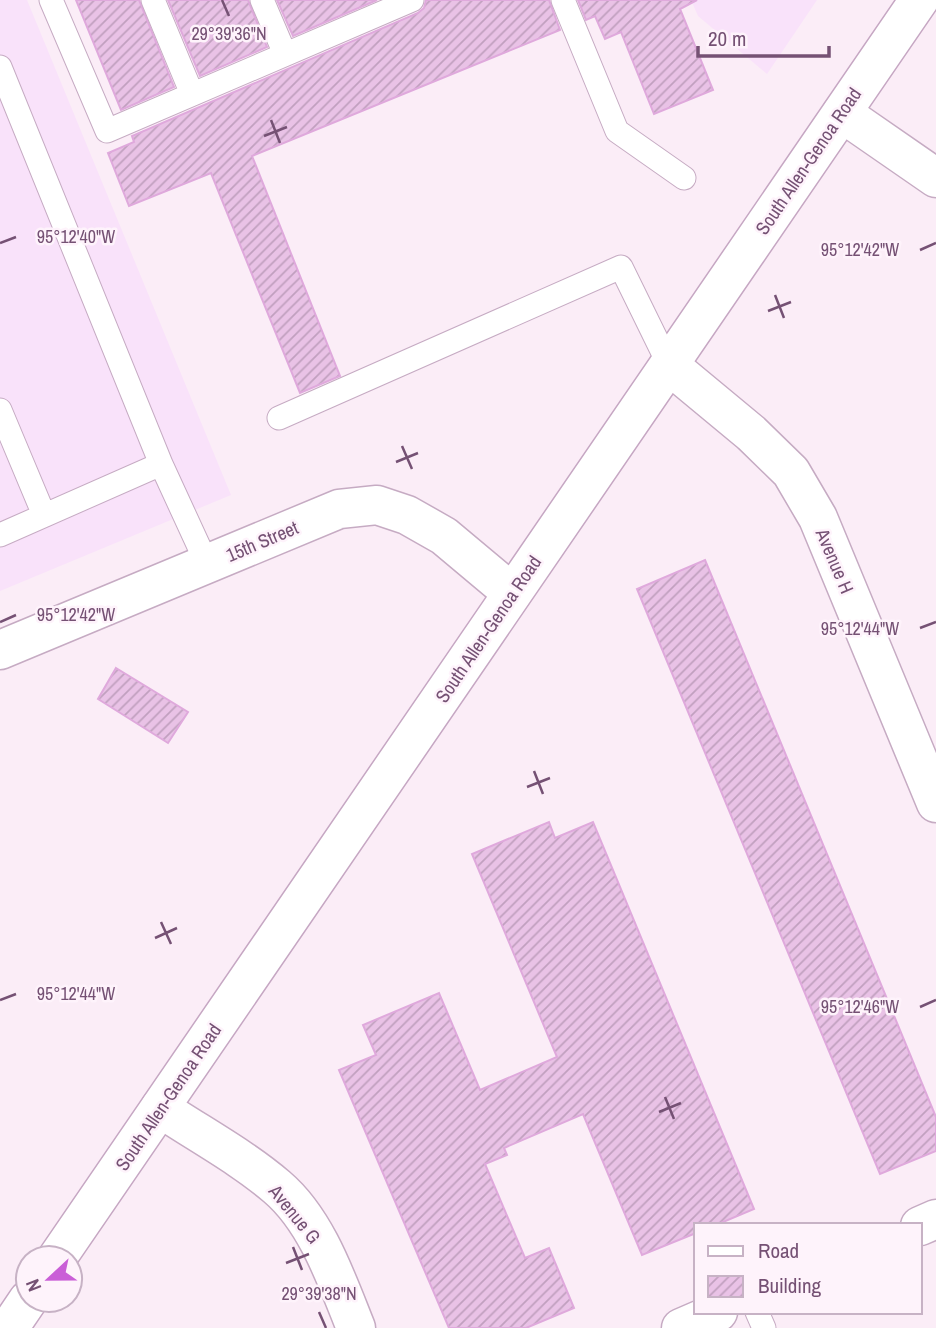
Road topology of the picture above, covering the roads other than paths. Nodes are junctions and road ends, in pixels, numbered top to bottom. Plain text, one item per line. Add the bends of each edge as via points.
1 (51, 0) edge
2 (153, 0) edge
3 (262, 0) edge
4 (412, 0) edge
5 (563, 0) edge
6 (919, 0) edge
7 (367, 9) edge
8 (285, 54) junction
9 (0, 67) edge
10 (192, 94) junction
11 (842, 113) junction
12 (684, 178) dead end
13 (936, 178) edge
14 (669, 365) junction
15 (0, 410) edge
16 (279, 418) dead end
17 (161, 464) junction
18 (44, 515) junction
19 (0, 535) edge
20 (207, 564) junction
21 (512, 593) junction
22 (0, 650) edge
23 (936, 803) edge
24 (160, 1108) junction
25 (67, 1244) edge
26 (713, 1314) edge
27 (356, 1328) edge
28 (681, 1328) edge

1 - 10 lane via 107,131
2 - 10 lane
3 - 8 lane
4 - 7 lane
5 - 12 lane via 617,131
6 - 11 street, South Allen-Genoa Road
7 - 8 lane
8 - 10 lane
9 - 17 lane
11 - 13 street
11 - 14 street, South Allen-Genoa Road
14 - 16 lane via 621,267
14 - 21 street, South Allen-Genoa Road
14 - 23 street, Avenue H via 791,472 818,518
15 - 18 lane
17 - 18 lane
17 - 20 lane
18 - 19 lane
20 - 21 street, 15th Street via 339,509 377,505 407,515 444,536
20 - 22 street, 15th Street
21 - 24 street, South Allen-Genoa Road
24 - 25 street, South Allen-Genoa Road
24 - 27 street, Avenue G via 279,1188 322,1247
26 - 28 street

